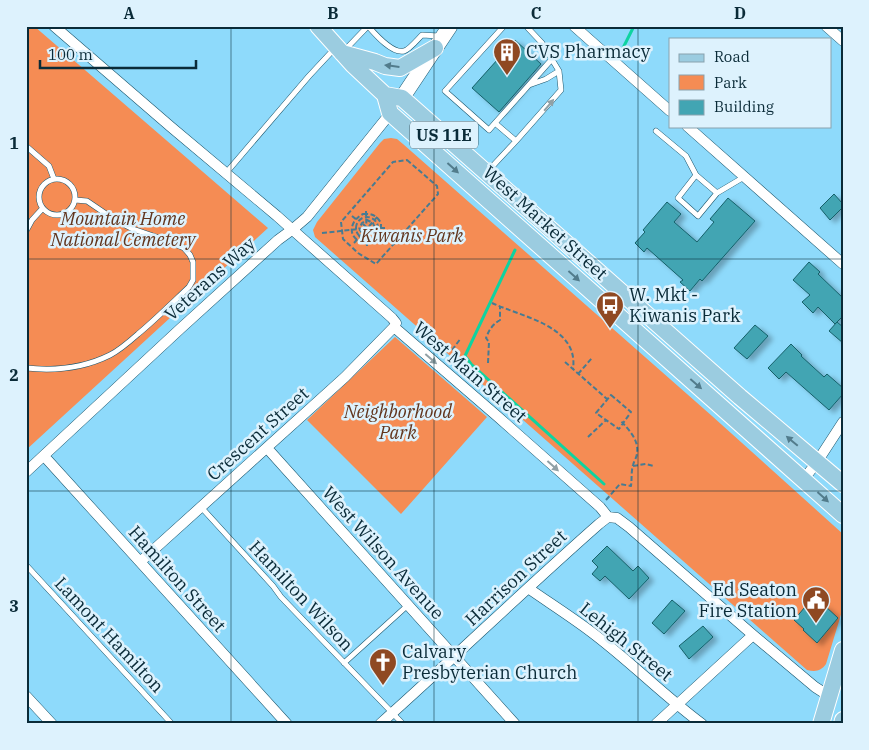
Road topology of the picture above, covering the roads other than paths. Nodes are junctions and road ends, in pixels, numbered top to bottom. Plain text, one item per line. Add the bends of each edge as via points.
1 (54, 26) edge
2 (318, 26) edge
3 (368, 26) edge
4 (504, 26) edge
5 (526, 26) edge
6 (574, 26) edge
7 (826, 26) edge
8 (443, 37) edge
9 (843, 41) edge
10 (339, 50) junction
11 (552, 59) junction
12 (559, 71) junction
13 (528, 86) junction
14 (384, 95) junction
15 (402, 98) junction
16 (669, 110) edge
17 (390, 113) junction
18 (495, 123) junction
19 (689, 128) edge
20 (656, 131) dead end
21 (516, 141) junction
22 (26, 146) edge
23 (226, 173) junction
24 (487, 173) junction
25 (696, 176) junction
26 (744, 177) junction
27 (54, 179) junction
28 (717, 193) junction
29 (75, 200) junction
30 (42, 209) junction
31 (293, 229) junction
32 (26, 231) edge
33 (843, 264) edge
34 (394, 327) junction
35 (26, 368) edge
36 (843, 422) edge
37 (267, 448) junction
38 (44, 456) junction
39 (817, 462) junction
40 (26, 472) edge
41 (804, 479) junction
42 (843, 484) edge
43 (200, 506) junction
44 (843, 515) edge
45 (608, 517) junction
46 (140, 562) junction
47 (26, 565) edge
48 (528, 588) junction
49 (408, 605) junction
50 (753, 635) junction
51 (843, 650) edge
52 (455, 657) junction
53 (344, 663) junction
54 (26, 696) edge
55 (829, 696) junction
56 (677, 705) junction
57 (393, 713) junction
58 (52, 724) edge
59 (172, 724) edge
60 (287, 724) edge
61 (380, 724) edge
62 (403, 724) edge
63 (515, 724) edge
64 (656, 724) edge
65 (702, 724) edge
66 (821, 724) edge

1 - 23 street, West Main Street
2 - 10 main road, US 11E
3 - 8 lane via 390,47 402,52 422,35
3 - 10 lane
4 - 18 lane via 446,91 489,130
5 - 11 lane
6 - 16 street
7 - 9 street
8 -> 10 main road via 400,68
8 - 15 main road
10 - 14 main road, US 11E
10 - 23 lane via 309,76
11 - 12 lane
11 - 13 lane
12 - 13 lane
21 -> 12 lane via 561,90
13 - 18 lane
14 - 15 main road, US 11E
14 - 17 main road, US 11E
15 - 17 street, Veterans Way
15 - 24 main road, West Market Street / US 11E
17 - 31 street, Veterans Way via 307,217
17 -> 41 main road, West Market Street / US 11E
18 - 21 lane
19 - 26 street
20 - 25 lane via 686,156
21 - 24 lane
22 - 27 lane via 49,166
23 - 31 street, West Main Street
39 -> 24 main road, West Market Street / US 11E
25 - 28 lane
25 - 28 lane via 678,198 698,216
26 - 28 lane
26 - 33 street
27 - 29 lane via 70,184
27 - 30 lane via 40,189 38,200
29 - 30 lane via 70,210 60,216
29 - 35 lane via 87,202 132,229 184,248 193,262 193,280 190,287 149,325 111,355 69,368
30 - 32 lane
31 - 34 street, West Main Street via 392,318 396,323
31 - 38 street, Veterans Way
34 - 37 street, Crescent Street via 346,377
34 -> 45 street, West Main Street
36 - 39 street
37 - 43 street, Crescent Street
37 - 49 street, West Wilson Avenue
38 - 40 street, Veterans Way
38 - 46 street, Hamilton Street
39 - 41 street
39 - 42 main road, West Market Street / US 11E
41 -> 44 main road, West Market Street / US 11E
43 - 46 street, Crescent Street
43 - 53 lane, Hamilton Wilson
45 - 48 street, Harrison Street
45 - 50 street, West Main Street via 617,518 629,527
46 - 60 street, Hamilton Street
47 - 59 lane, Lamont Hamilton
48 - 52 street, Harrison Street
48 - 56 street, Lehigh Street via 590,630
49 - 52 street, West Wilson Avenue
49 - 53 lane
50 - 55 street, West Main Street
50 - 56 street
51 - 55 main road
52 - 57 street, Harrison Street
52 - 63 street, West Wilson Avenue
53 - 57 lane, Hamilton Wilson
54 - 58 street
55 - 66 main road
56 - 64 street
56 - 65 street, Lehigh Street
57 - 61 street, Harrison Street
57 - 62 lane, Hamilton Wilson

